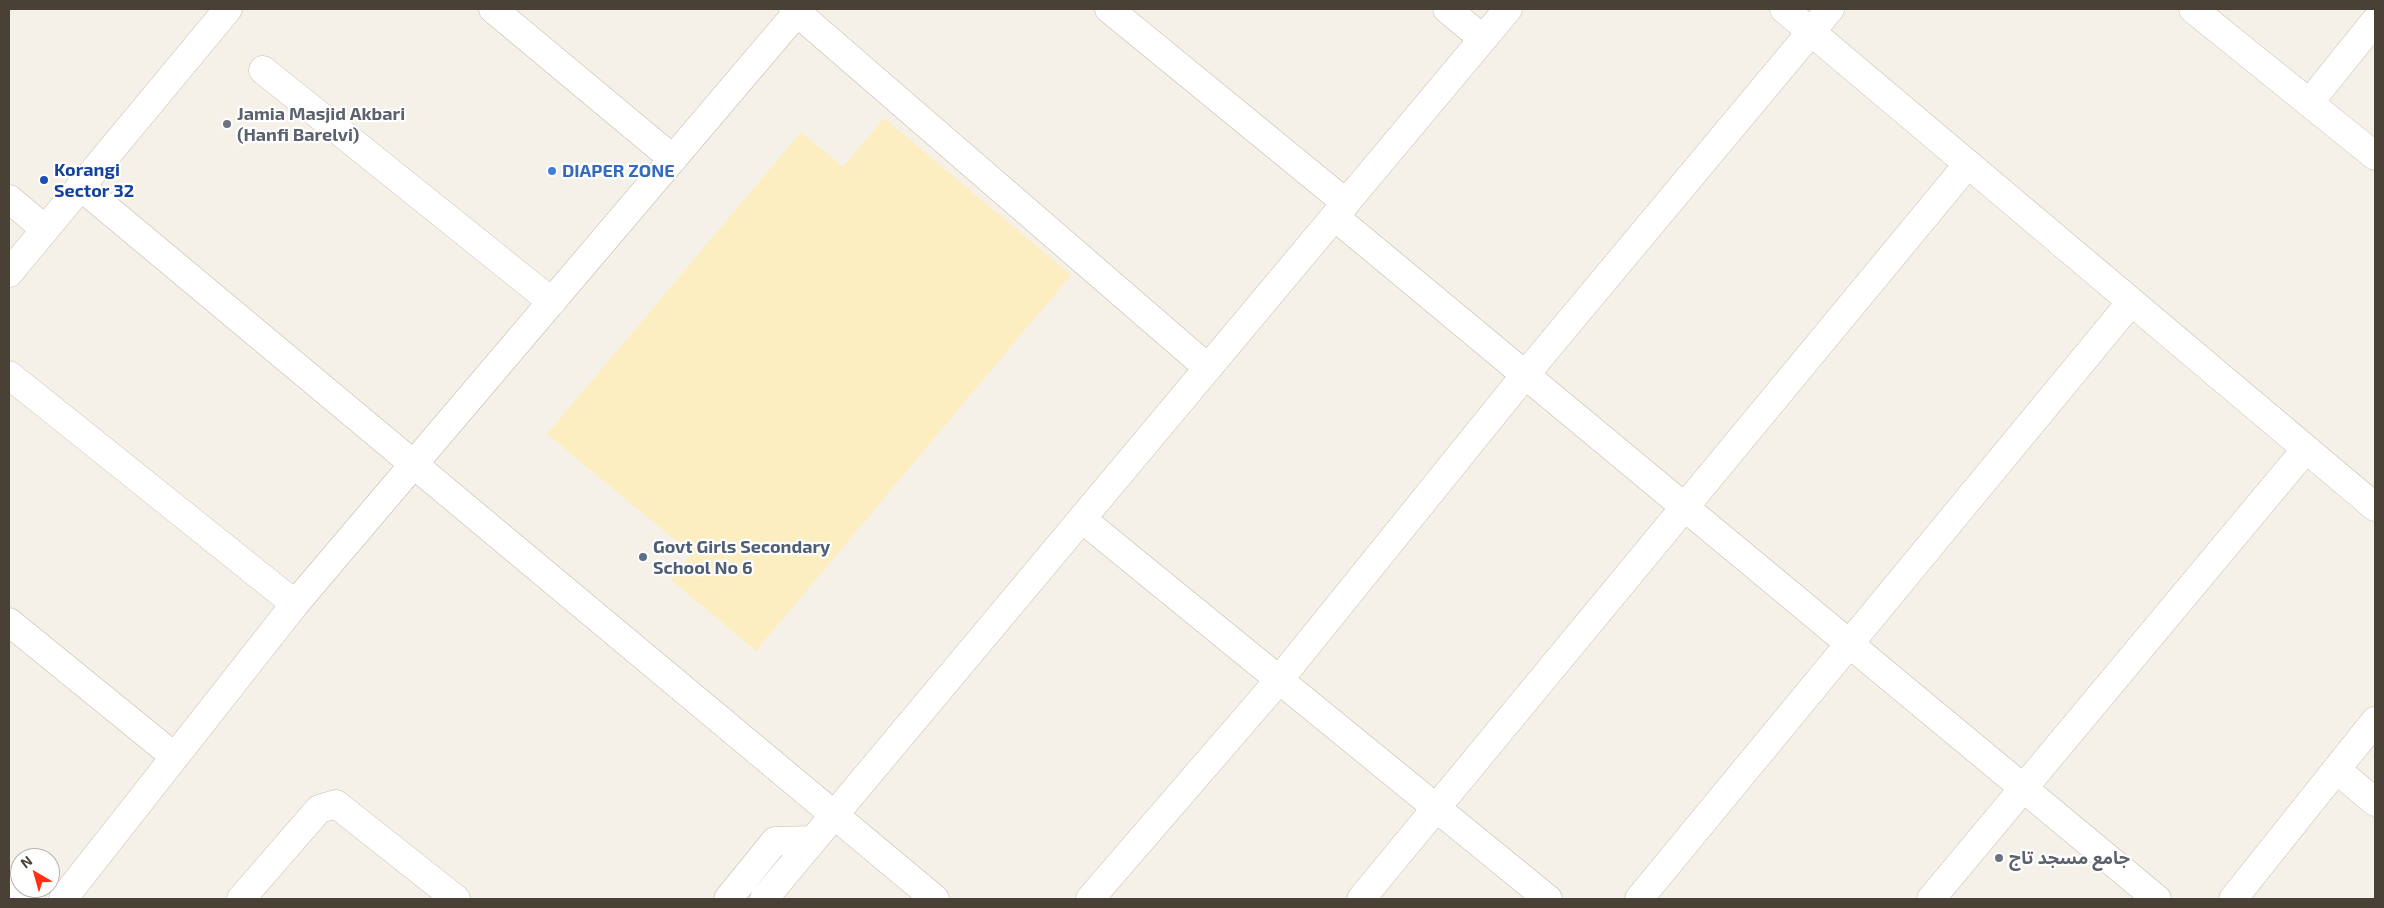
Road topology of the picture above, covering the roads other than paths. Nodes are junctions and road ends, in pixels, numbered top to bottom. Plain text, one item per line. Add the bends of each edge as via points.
1 (228, 9) edge
2 (492, 9) edge
3 (1110, 9) edge
4 (1447, 9) edge
5 (1508, 9) edge
6 (1784, 9) edge
7 (1830, 9) edge
8 (2193, 9) edge
9 (797, 10) edge
10 (2375, 21) edge
11 (1811, 32) junction
12 (1483, 39) junction
13 (263, 70) dead end
14 (2309, 102) junction
15 (2375, 156) edge
16 (673, 159) junction
17 (1968, 164) junction
18 (80, 186) junction
19 (9, 199) edge
20 (1340, 210) junction
21 (45, 229) junction
22 (9, 273) edge
23 (552, 302) junction
24 (2131, 302) junction
25 (1208, 368) junction
26 (9, 375) edge
27 (1525, 375) junction
28 (2306, 449) junction
29 (414, 464) junction
30 (1685, 507) junction
31 (2375, 507) edge
32 (1082, 519) junction
33 (295, 604) junction
34 (9, 622) edge
35 (1849, 644) junction
36 (1279, 680) junction
37 (2375, 721) edge
38 (175, 757) junction
39 (2336, 770) junction
40 (2024, 789) junction
41 (2375, 802) edge
42 (1436, 809) junction
43 (834, 815) junction
44 (813, 840) junction
45 (9, 881) edge
46 (31, 899) edge
47 (63, 899) edge
48 (240, 899) edge
49 (456, 899) edge
50 (728, 899) edge
51 (764, 899) edge
52 (935, 899) edge
53 (1090, 899) edge
54 (1361, 899) edge
55 (1548, 899) edge
56 (1639, 899) edge
57 (1931, 899) edge
58 (2156, 899) edge
59 (2233, 899) edge

1 - 18 street
2 - 16 street
3 - 20 street
4 - 12 street
5 - 12 street
6 - 11 street
7 - 11 street
8 - 14 street
9 - 16 street
9 - 25 street
10 - 14 street
11 - 17 street
11 - 27 street
12 - 20 street
13 - 23 street
14 - 15 street
16 - 23 street
17 - 24 street
17 - 30 street
18 - 21 street
18 - 29 street
19 - 21 street
20 - 25 street
20 - 27 street
21 - 22 street
23 - 29 street
24 - 28 street
24 - 35 street
25 - 32 street
26 - 33 street
27 - 30 street
27 - 36 street
28 - 31 street
28 - 40 street
29 - 33 street
29 - 43 street
30 - 35 street
30 - 42 street
32 - 36 street
32 - 43 street
33 - 38 street
34 - 38 street
35 - 40 street
35 - 56 street
36 - 42 street
36 - 53 street
37 - 39 street
38 - 47 street
39 - 41 street
39 - 59 street
40 - 57 street
40 - 58 street
42 - 54 street
42 - 55 street
43 - 44 street
43 - 52 street
44 - 50 street via 775,841
44 - 51 street
45 - 46 street
48 - 49 street via 319,809 336,804

